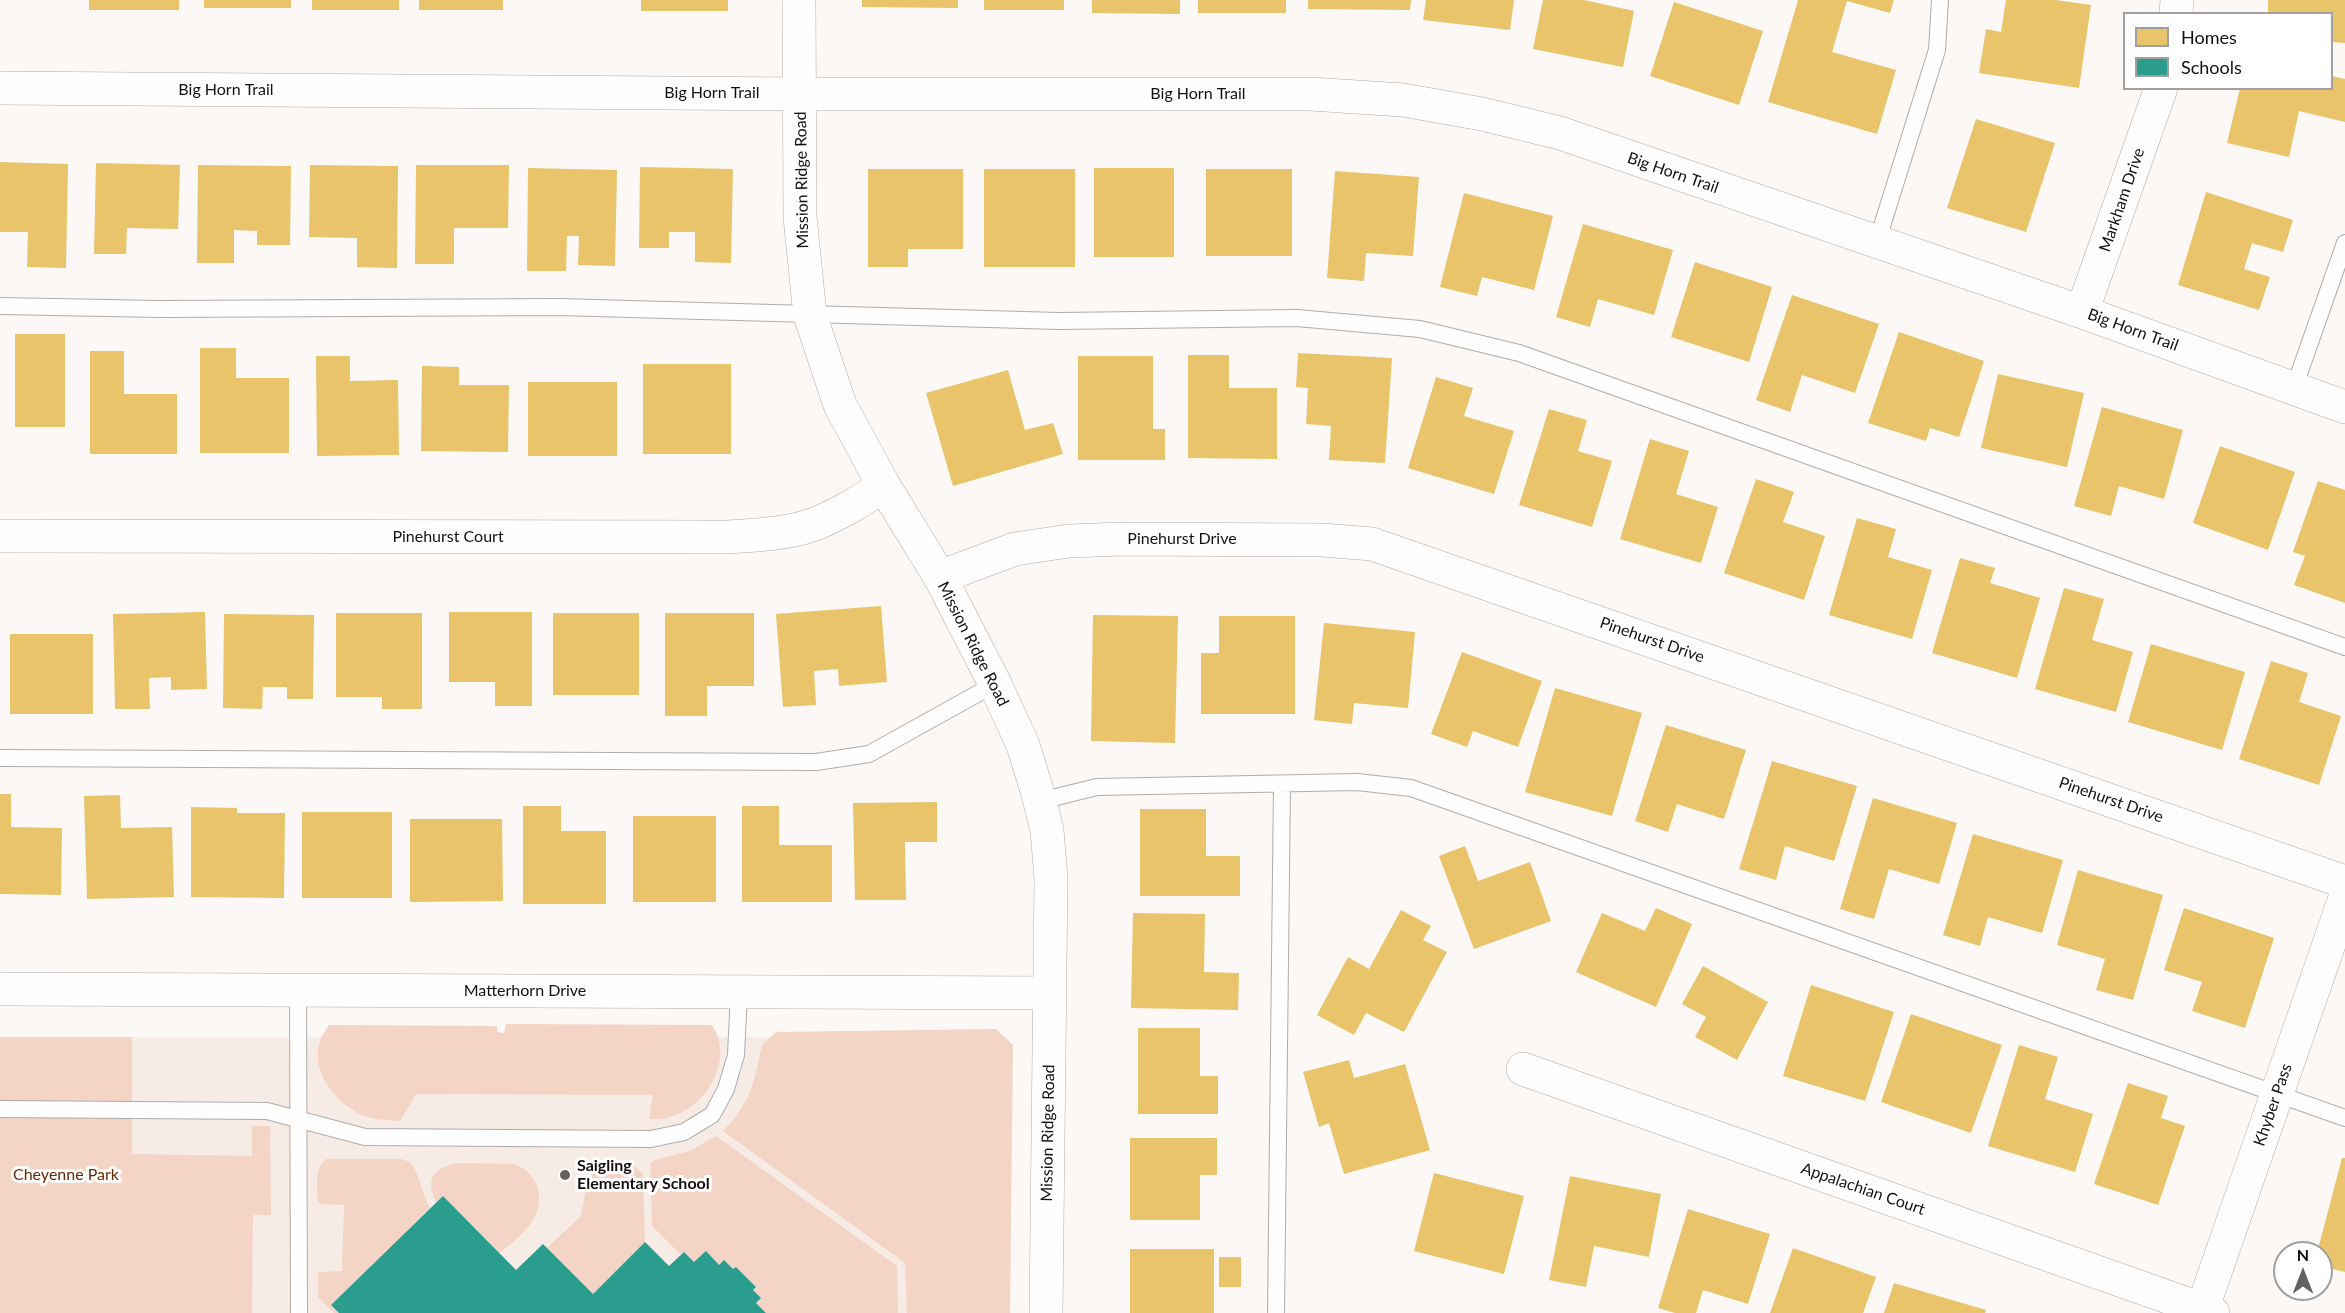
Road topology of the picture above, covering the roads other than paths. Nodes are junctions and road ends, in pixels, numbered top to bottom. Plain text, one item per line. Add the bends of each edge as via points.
1 (799, 0) edge
2 (1940, 0) edge
3 (0, 88) edge
4 (2160, 90) edge
5 (800, 94) junction
6 (1876, 242) junction
7 (2345, 243) edge
8 (0, 306) edge
9 (2082, 312) junction
10 (810, 315) junction
11 (2294, 388) junction
12 (2345, 407) edge
13 (884, 486) junction
14 (0, 537) edge
15 (940, 578) junction
16 (2345, 647) edge
17 (995, 684) junction
18 (0, 758) edge
19 (1282, 784) junction
20 (1040, 801) junction
21 (2345, 882) edge
22 (2345, 898) edge
23 (0, 989) edge
24 (298, 990) junction
25 (739, 992) junction
26 (1050, 993) junction
27 (1523, 1069) dead end
28 (2277, 1093) junction
29 (0, 1109) edge
30 (2345, 1118) edge
31 (298, 1119) junction
32 (2205, 1312) edge
33 (299, 1313) edge
34 (1046, 1313) edge
35 (1276, 1313) edge

1 - 5 street, Mission Ridge Road
2 - 6 lane via 1937,50
3 - 5 street, Big Horn Trail
4 - 9 street, Markham Drive
5 - 6 street, Big Horn Trail via 1310,94 1403,100 1560,133
5 - 10 street, Mission Ridge Road via 800,218
6 - 9 street, Big Horn Trail
7 - 11 lane
8 - 10 lane via 559,307
9 - 11 street, Big Horn Trail
10 - 13 street, Mission Ridge Road via 840,405
10 - 16 lane via 1059,321 1297,318 1420,329 1529,356
11 - 12 street, Big Horn Trail
13 - 14 street, Pinehurst Court via 814,524 772,534 739,536
13 - 15 street, Mission Ridge Road
15 - 17 street, Mission Ridge Road
15 - 21 street, Pinehurst Drive via 1015,549 1069,541 1311,540 1372,544
17 - 18 lane via 869,754 816,762
17 - 20 street, Mission Ridge Road via 1023,745
19 - 20 lane via 1097,787
19 - 28 lane via 1357,782 1411,788
19 - 35 lane
20 - 26 street, Mission Ridge Road via 1051,879
22 - 28 street, Khyber Pass
23 - 24 street, Matterhorn Drive
24 - 25 street, Matterhorn Drive
24 - 31 lane
25 - 26 street, Matterhorn Drive
25 - 31 lane via 736,1055 726,1089 712,1115 684,1132 651,1139 365,1137
26 - 34 street, Mission Ridge Road
27 - 32 street, Appalachian Court
28 - 30 lane
28 - 32 street, Khyber Pass
29 - 31 lane via 267,1111
31 - 33 lane

